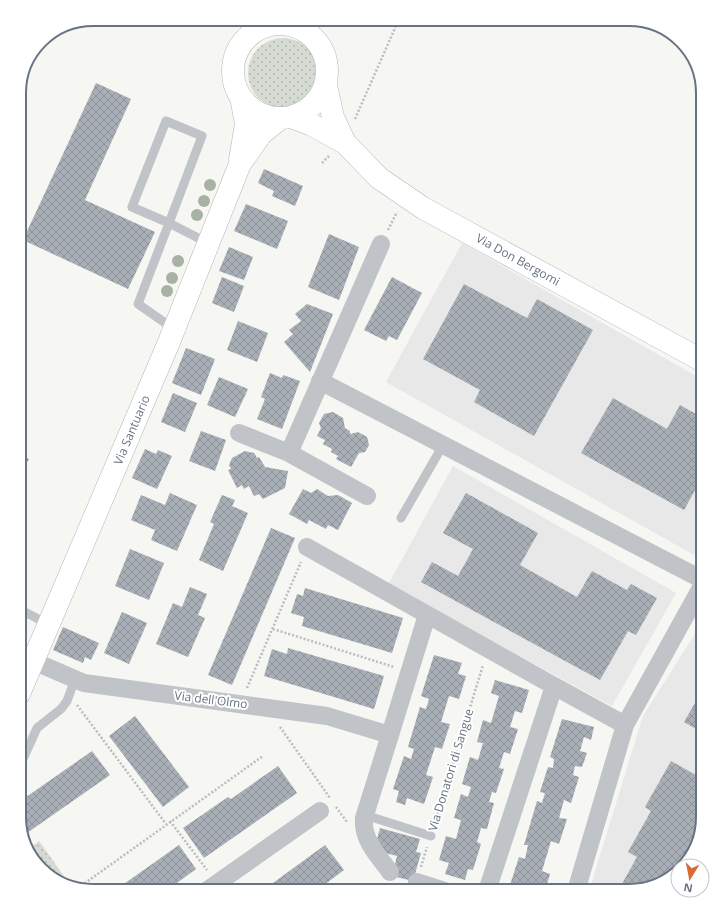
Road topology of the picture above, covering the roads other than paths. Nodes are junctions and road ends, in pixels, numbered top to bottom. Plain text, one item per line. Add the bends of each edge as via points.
1 (267, 26) edge
2 (292, 26) edge
3 (313, 28) edge
4 (326, 86) junction
5 (241, 98) junction
6 (286, 118) junction
7 (345, 143) junction
8 (240, 164) junction
9 (169, 223) junction
10 (208, 242) junction
11 (381, 244) road end
12 (174, 329) junction
13 (696, 358) edge
14 (320, 381) junction
15 (239, 433) dead end
16 (443, 445) junction
17 (289, 453) junction
18 (367, 496) dead end
19 (401, 518) dead end
20 (307, 547) road end
21 (696, 576) edge
22 (696, 597) edge
23 (26, 612) edge
24 (427, 615) junction
25 (50, 624) junction
26 (33, 662) junction
27 (26, 678) edge
28 (75, 679) junction
29 (554, 686) junction
30 (625, 725) junction
31 (390, 735) junction
32 (26, 752) edge
33 (320, 811) dead end
34 (365, 815) junction
35 (431, 836) road end
36 (390, 872) dead end
37 (416, 882) road end
38 (216, 884) edge
39 (422, 884) edge
40 (489, 884) edge
41 (578, 884) edge

1 - 5 street via 246,39 237,52 234,72
2 - 3 street
3 - 4 street via 328,68
4 - 6 street via 318,100 306,111
4 - 7 street, Via Don Bergomi via 333,117
5 - 6 street via 252,109 266,116
5 - 8 street, Via Santuario via 246,124
6 - 7 street, Via Don Bergomi via 312,126
6 - 8 street, Via Santuario via 261,134
7 - 13 street, Via Don Bergomi via 379,178 423,208
8 - 10 street, Via Santuario
9 - 9 lane via 202,136 166,121 132,207
9 - 10 lane
9 - 12 lane via 138,304
10 - 12 street, Via Santuario
11 - 14 street
12 - 25 street, Via Santuario
14 - 16 street
14 - 17 street
15 - 17 street
16 - 19 lane
16 - 21 street
17 - 18 street
20 - 24 street
22 - 30 street
23 - 25 lane
24 - 29 street
24 - 31 street
25 - 26 street, Via Santuario
26 - 27 street, Via Santuario
26 - 28 street, Via dell'Olmo
28 - 31 street, Via dell'Olmo via 84,683 141,692 327,716
28 - 32 lane via 67,701 37,728
29 - 30 street
29 - 40 street
30 - 41 street
31 - 34 street
33 - 38 street
34 - 35 lane
34 - 36 street via 363,828 366,839
37 - 39 street

